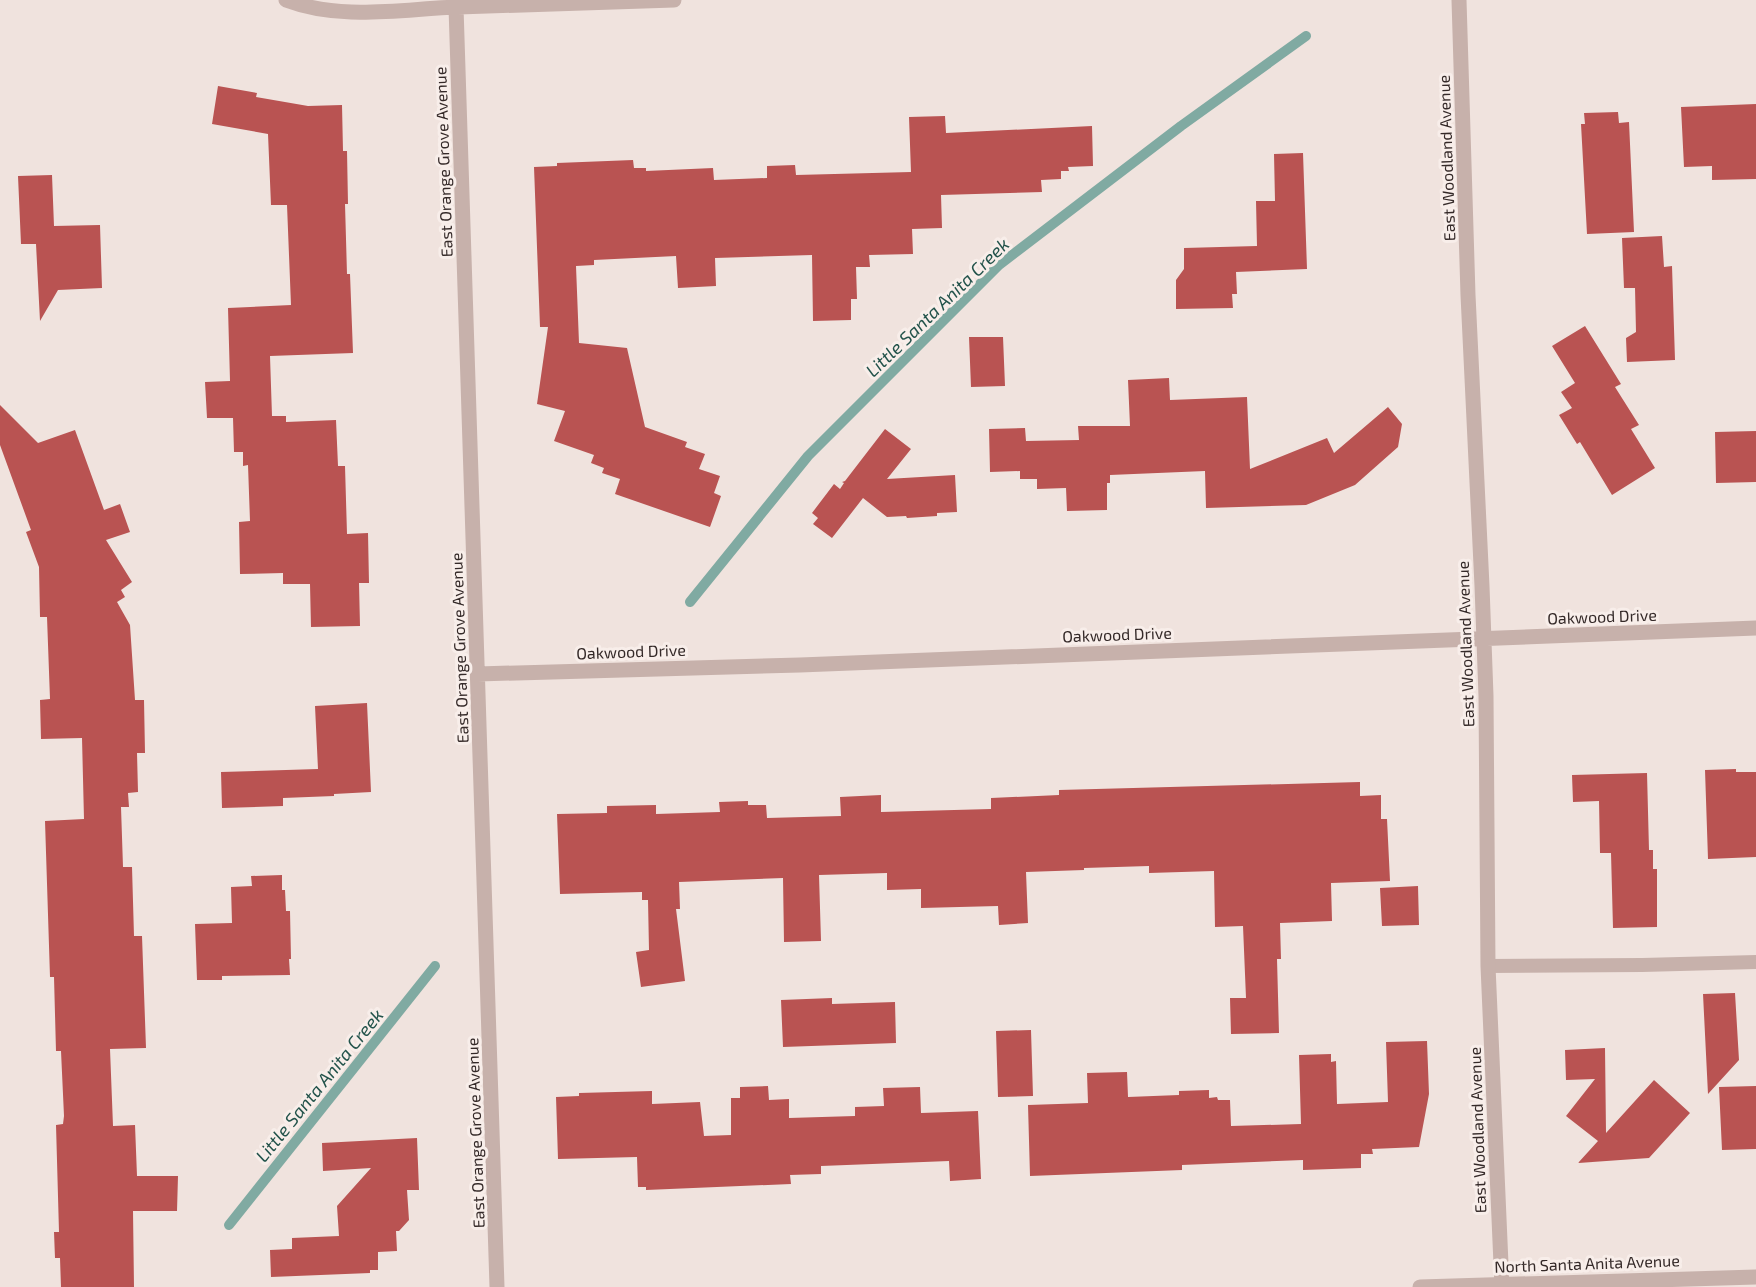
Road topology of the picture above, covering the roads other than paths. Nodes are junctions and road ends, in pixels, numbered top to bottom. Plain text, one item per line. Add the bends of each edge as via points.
1 (286, 0) edge
2 (674, 0) edge
3 (1459, 0) edge
4 (456, 7) junction
5 (1756, 628) edge
6 (1483, 638) junction
7 (478, 674) junction
8 (1756, 962) edge
9 (1488, 966) junction
10 (1756, 1277) edge
11 (1502, 1285) edge
12 (497, 1287) edge
13 (1420, 1287) edge

1 - 4 street via 301,6 357,13
2 - 4 street
3 - 6 street, East Woodland Avenue
4 - 7 street, East Orange Grove Avenue
5 - 6 street, Oakwood Drive
6 - 7 street, Oakwood Drive
6 - 9 street, East Woodland Avenue
7 - 12 street, East Orange Grove Avenue
8 - 9 lane
9 - 11 street, East Woodland Avenue
10 - 11 street, North Santa Anita Avenue
11 - 13 street, North Santa Anita Avenue

